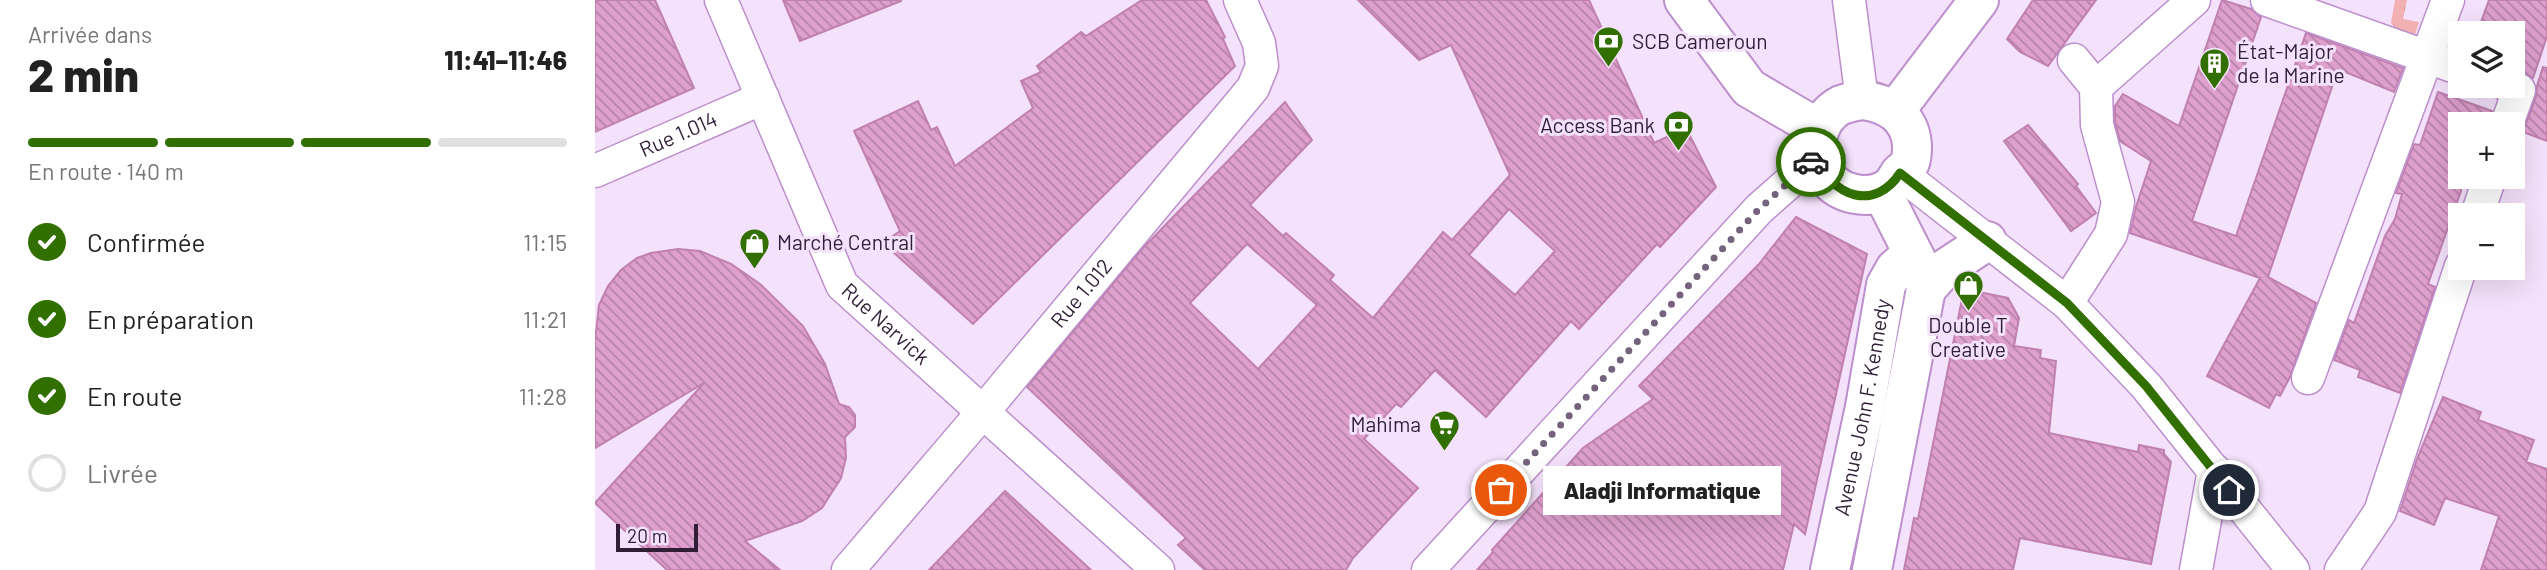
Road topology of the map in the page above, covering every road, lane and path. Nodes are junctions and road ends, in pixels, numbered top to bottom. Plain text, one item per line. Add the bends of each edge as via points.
1 (721, 0) edge
2 (1240, 0) edge
3 (1684, 0) edge
4 (1849, 0) edge
5 (1979, 0) edge
6 (2194, 0) edge
7 (2267, 0) edge
8 (2448, 0) edge
9 (2427, 57) junction
10 (2074, 61) dead end
11 (2448, 64) edge
12 (2096, 87) junction
13 (763, 98) junction
14 (1878, 105) junction
15 (1818, 144) junction
16 (595, 171) edge
17 (1891, 183) junction
18 (1987, 241) junction
19 (1912, 254) junction
20 (2456, 280) edge
21 (1926, 289) junction
22 (2067, 303) junction
23 (2308, 378) dead end
24 (1865, 407) junction
25 (982, 413) junction
26 (1902, 415) junction
27 (2214, 470) junction
28 (848, 570) edge
29 (1158, 570) edge
30 (1427, 570) edge
31 (1830, 570) edge
32 (1872, 570) edge
33 (2196, 570) edge
34 (2293, 570) edge
35 (2341, 570) edge

1 - 13 street, Rue Narvick
2 - 25 street, Rue 1.012 via 1259,43 1262,65 1253,88
3 - 15 main road via 1749,88
4 - 14 street
5 - 14 main road
6 - 12 street
7 - 9 street
8 - 9 street
9 - 11 street
9 - 23 street
10 - 12 street
12 - 22 street via 2097,125 2118,202 2111,234
13 - 16 street, Rue 1.014
13 - 25 street, Rue Narvick via 842,285
14 - 15 main road via 1840,106 1828,116
14 - 17 main road via 1906,124 1911,137 1909,165
15 - 17 main road via 1829,180 1838,188 1862,196
15 - 30 street
17 - 18 street
17 - 19 main road
18 - 21 main road via 1943,270
18 - 22 street
19 - 21 main road
19 - 24 main road, Avenue John F. Kennedy via 1886,285
20 - 35 street via 2380,512
21 - 26 main road, Avenue John F. Kennedy
22 - 27 street via 2146,386
24 - 26 main road
24 - 31 main road, Avenue John F. Kennedy
25 - 28 street, Rue 1.012
25 - 29 street, Rue Narvick
26 - 32 main road, Avenue John F. Kennedy
27 - 33 street
27 - 34 street

